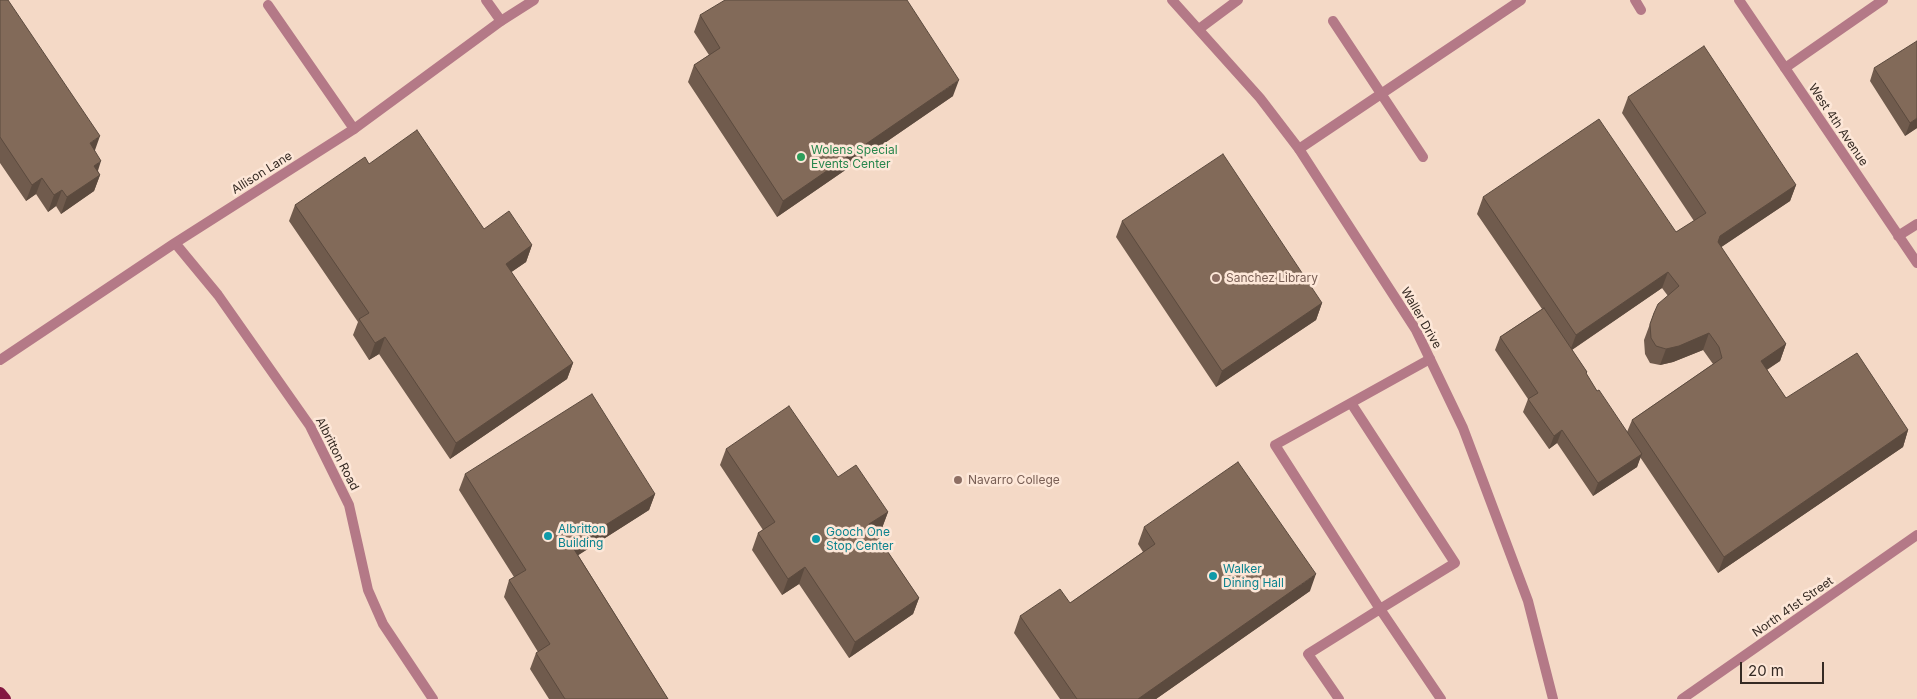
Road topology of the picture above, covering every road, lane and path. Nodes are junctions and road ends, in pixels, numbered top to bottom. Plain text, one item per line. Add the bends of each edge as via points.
1 (486, 0) edge
2 (534, 0) edge
3 (1172, 0) edge
4 (1238, 0) edge
5 (1521, 0) edge
6 (1635, 0) edge
7 (1739, 0) edge
8 (1883, 0) edge
9 (268, 5) dead end
10 (1642, 10) dead end
11 (1333, 21) dead end
12 (501, 22) junction
13 (1199, 29) junction
14 (1785, 68) junction
15 (1381, 94) junction
16 (354, 129) junction
17 (1299, 149) junction
18 (1423, 157) dead end
19 (1917, 224) edge
20 (1898, 236) junction
21 (175, 243) junction
22 (1917, 263) edge
23 (1430, 359) junction
24 (0, 360) edge
25 (1351, 403) junction
26 (1917, 535) edge
27 (1380, 609) junction
28 (0, 693) edge
29 (5, 699) edge
30 (433, 699) edge
31 (1339, 699) edge
32 (1440, 699) edge
33 (1553, 699) edge
34 (1682, 699) edge

1 - 12 street
2 - 12 street, Allison Lane
3 - 13 street, Waller Drive
4 - 13 street
5 - 15 street
6 - 10 street
7 - 14 street, West 4th Avenue
8 - 14 street
9 - 16 street
11 - 15 street
12 - 16 street, Allison Lane
13 - 17 street, Waller Drive via 1260,98
14 - 20 street, West 4th Avenue
15 - 17 street
15 - 18 street
16 - 21 street, Allison Lane
17 - 23 street, Waller Drive via 1416,330
19 - 20 street
20 - 22 street, West 4th Avenue
21 - 24 street, Allison Lane
21 - 30 street, Albritton Road via 218,295 310,426 349,505 368,590 383,624
23 - 25 street
23 - 33 street, Waller Drive via 1463,428 1528,601
25 - 27 street via 1455,563
25 - 27 street via 1275,445
26 - 34 street, North 41st Street
27 - 31 street via 1308,654
27 - 32 street
28 - 29 main road

